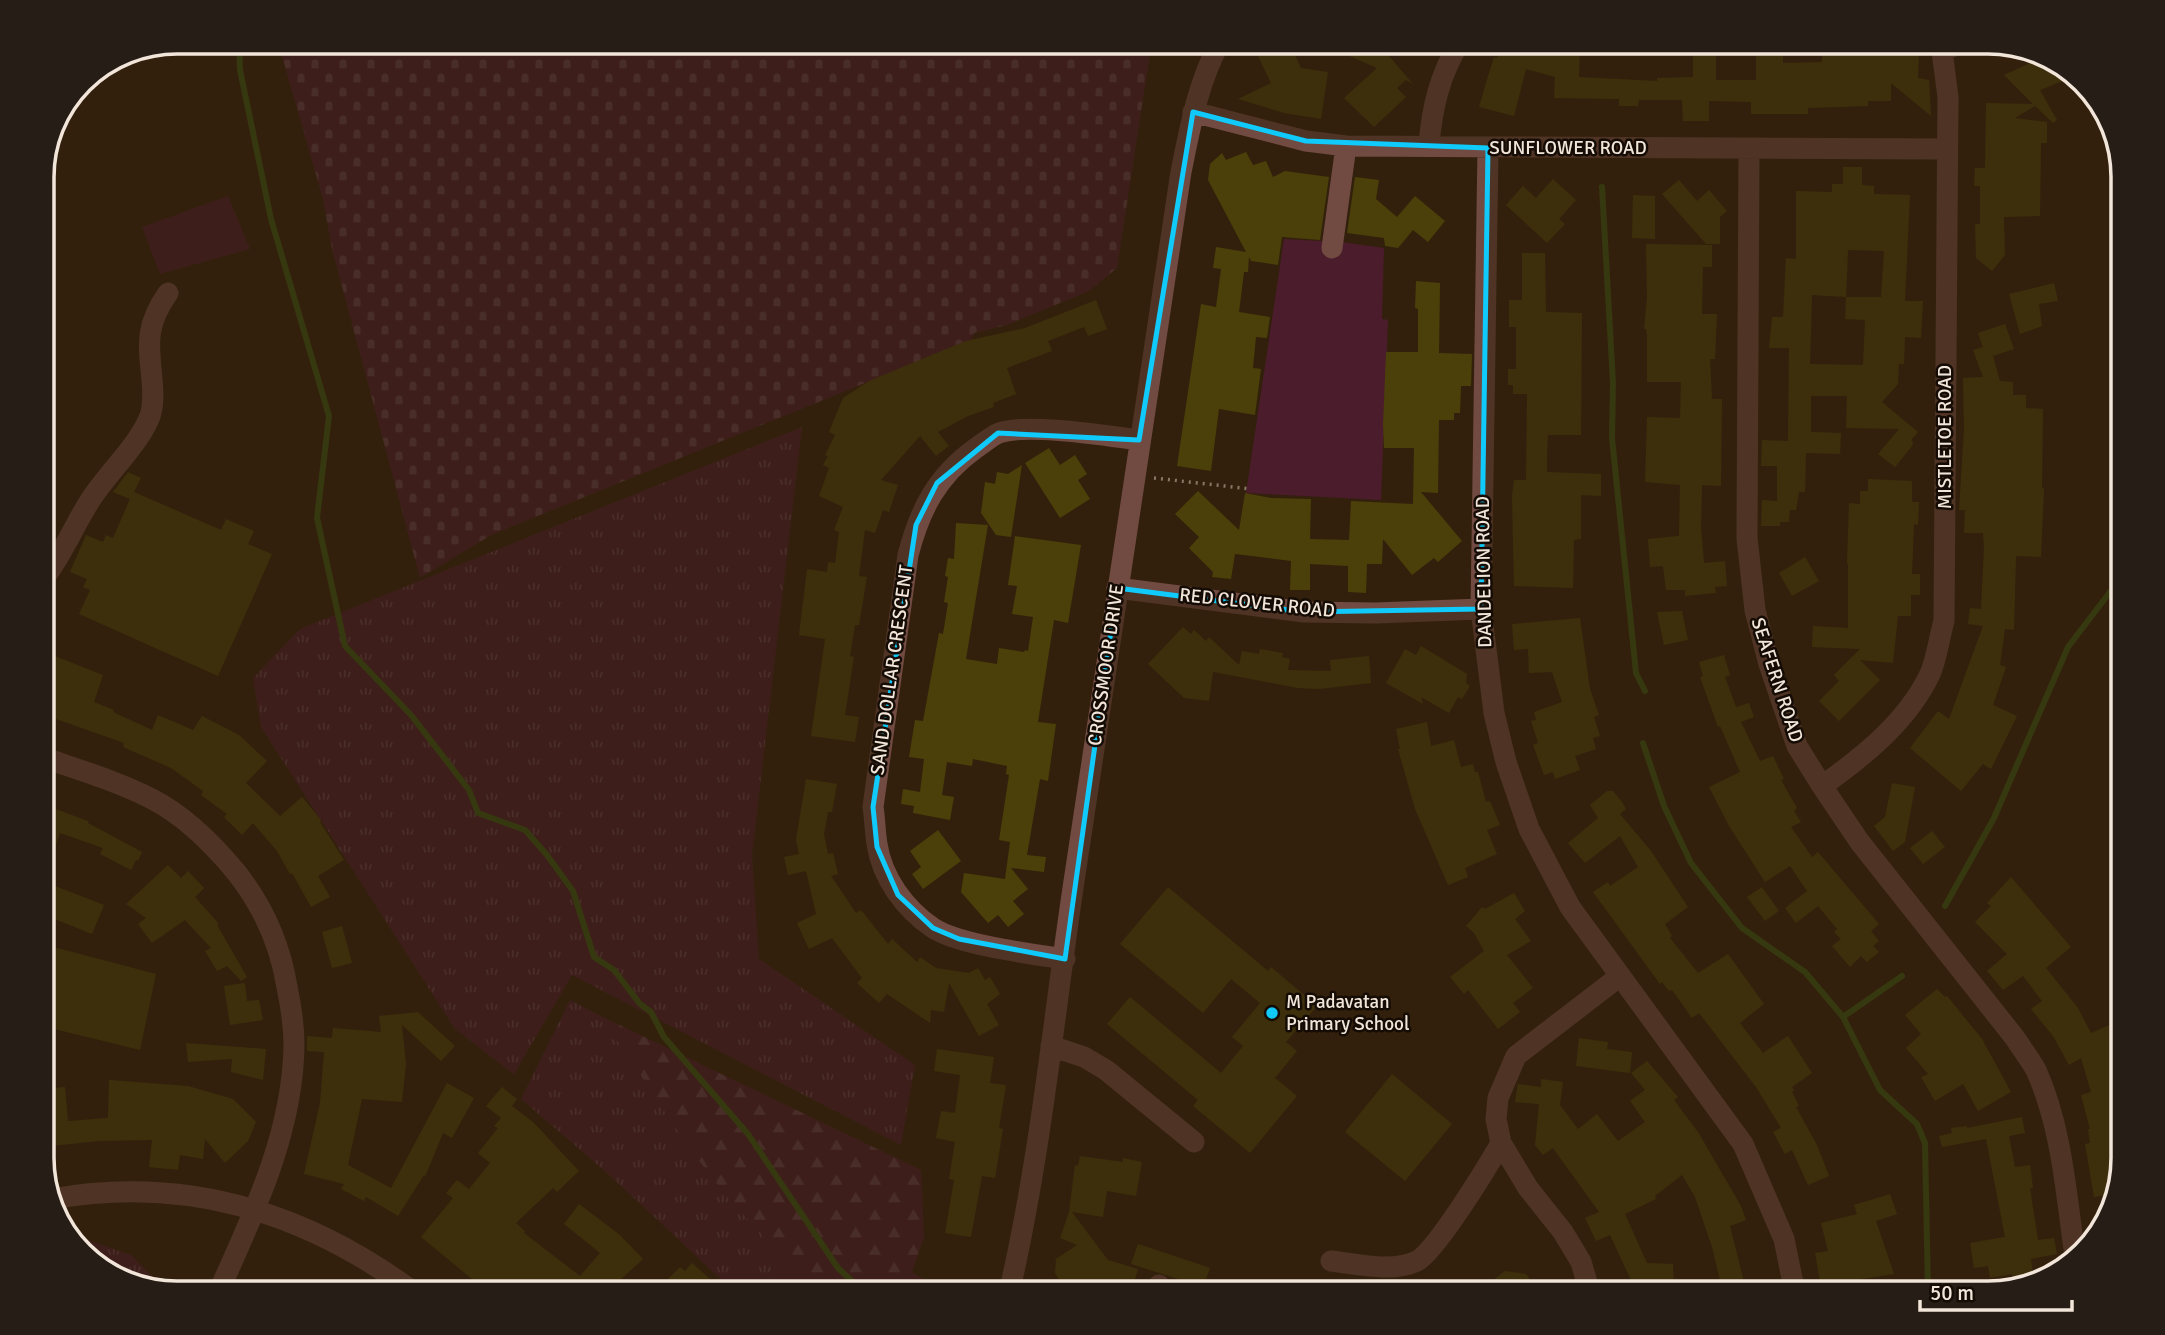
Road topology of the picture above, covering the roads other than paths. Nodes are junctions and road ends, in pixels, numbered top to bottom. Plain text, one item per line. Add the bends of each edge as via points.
1 (1215, 54) edge
2 (1453, 54) edge
3 (1941, 54) edge
4 (1193, 112) junction
5 (1429, 145) junction
6 (1346, 146) junction
7 (1488, 148) junction
8 (1749, 148) junction
9 (1947, 149) junction
10 (1332, 248) dead end
11 (168, 293) dead end
12 (1139, 440) junction
13 (55, 559) edge
14 (1117, 587) junction
15 (1481, 609) junction
16 (55, 762) edge
17 (1822, 786) junction
18 (1065, 959) junction
19 (1620, 976) junction
20 (1051, 1046) junction
21 (1194, 1142) dead end
22 (1501, 1143) junction
23 (61, 1198) edge
24 (256, 1210) junction
25 (2074, 1246) edge
26 (1331, 1261) dead end
27 (223, 1281) edge
28 (397, 1281) edge
29 (1012, 1281) edge
30 (1587, 1281) edge
31 (1793, 1281) edge

1 - 4 street, CROSSMOOR DRIVE
2 - 5 street via 1438,86
3 - 9 street, MISTLETOE ROAD via 1948,97
4 - 6 street, SUNFLOWER ROAD via 1306,141
4 - 12 street, CROSSMOOR DRIVE
5 - 6 street, SUNFLOWER ROAD
5 - 7 street, SUNFLOWER ROAD
6 - 10 street
7 - 8 street, SUNFLOWER ROAD
7 - 15 street, DANDELION ROAD
8 - 9 street, SUNFLOWER ROAD
8 - 17 street, SEAFERN ROAD via 1747,538 1755,610 1797,746
9 - 17 street, MISTLETOE ROAD via 1944,621 1930,673 1900,720 1859,760
11 - 13 street via 150,328 150,415
12 - 14 street, CROSSMOOR DRIVE
12 - 18 street, SAND DOLLAR CRESCENT via 1048,430 998,433 937,483 916,525 906,568 873,807 877,847 892,886 933,928 959,939
14 - 15 street, RED CLOVER ROAD via 1304,612
14 - 18 street, CROSSMOOR DRIVE
15 - 19 street, DANDELION ROAD via 1494,713 1529,830 1570,907
16 - 24 street via 153,799 178,815 224,858 264,914 281,955 294,1044 284,1121
17 - 25 street, SEAFERN ROAD via 1859,841 2034,1067 2059,1144
18 - 20 street, CROSSMOOR DRIVE
19 - 22 street via 1516,1056 1498,1098
19 - 31 street, DANDELION ROAD via 1743,1144 1784,1239
20 - 21 street via 1106,1070
20 - 29 street, CROSSMOOR DRIVE via 1024,1231
22 - 26 street via 1432,1247 1415,1262 1388,1267
22 - 30 street via 1528,1188 1563,1232
23 - 24 street via 164,1193 200,1196
24 - 27 street
24 - 28 street via 344,1246

